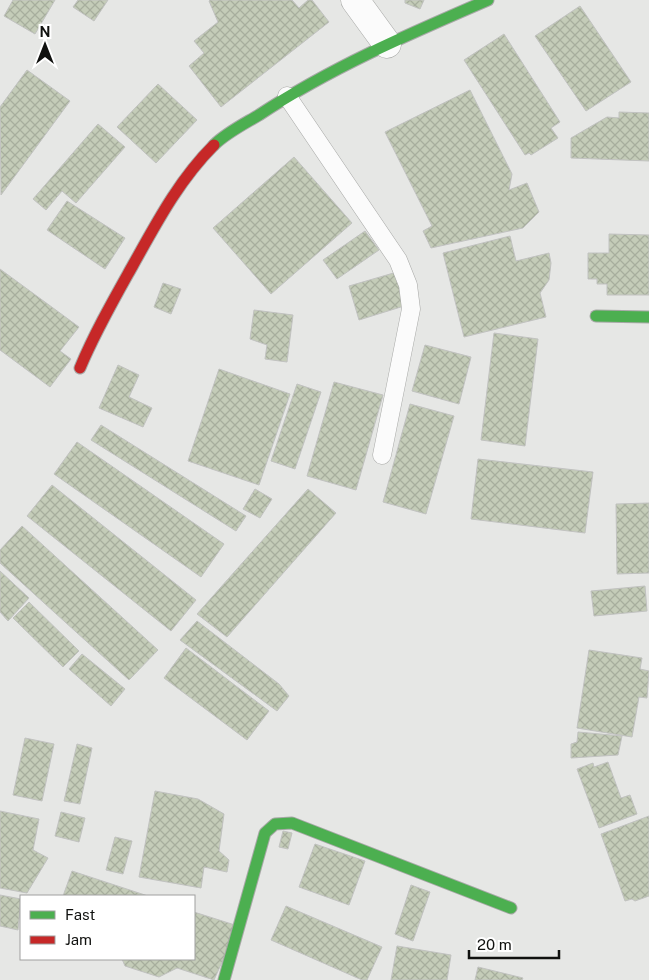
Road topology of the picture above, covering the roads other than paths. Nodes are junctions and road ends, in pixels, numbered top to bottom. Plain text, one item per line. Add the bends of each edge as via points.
1 (355, 0) edge
2 (488, 0) edge
3 (387, 44) junction
4 (287, 96) junction
5 (596, 316) dead end
6 (649, 316) edge
7 (80, 368) dead end
8 (382, 455) dead end
9 (510, 908) dead end
10 (224, 980) edge

1 - 3 street
2 - 3 street
3 - 4 street
4 - 7 street via 218,141 193,166 150,234
4 - 8 lane via 398,260 408,285 411,309
5 - 6 street
9 - 10 street via 292,823 275,824 265,833

